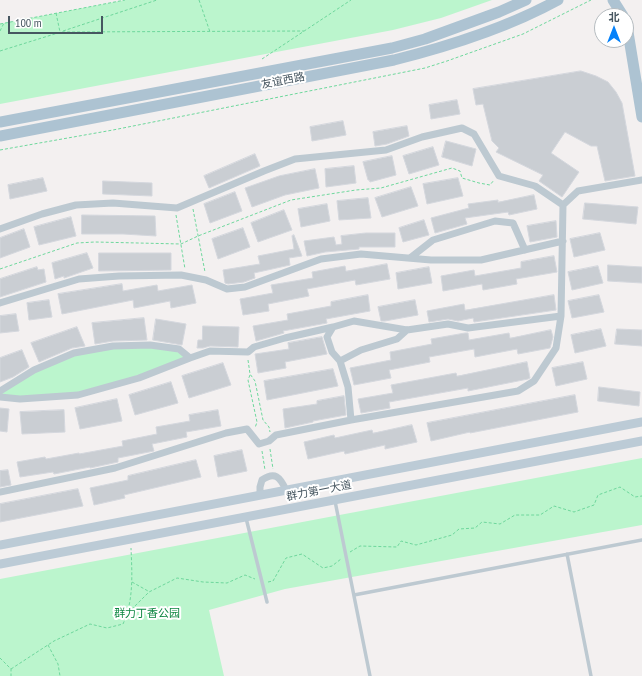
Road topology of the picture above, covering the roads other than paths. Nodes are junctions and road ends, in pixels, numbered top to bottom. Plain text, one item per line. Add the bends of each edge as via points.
1 (526, 0) edge
2 (558, 0) edge
3 (630, 48) edge
4 (642, 117) edge
5 (0, 122) edge
6 (0, 136) edge
7 (642, 180) edge
8 (564, 205) junction
9 (0, 229) edge
10 (563, 241) junction
11 (526, 250) junction
12 (410, 258) junction
13 (0, 303) edge
14 (561, 316) junction
15 (334, 327) junction
16 (407, 330) junction
17 (190, 358) junction
18 (340, 361) junction
19 (0, 391) edge
20 (0, 397) edge
21 (351, 420) junction
22 (642, 422) edge
23 (642, 441) edge
24 (286, 490) junction
25 (0, 492) edge
26 (260, 495) junction
27 (335, 500) junction
28 (245, 517) junction
29 (642, 540) edge
30 (0, 545) edge
31 (567, 554) junction
32 (0, 564) edge
33 (354, 595) junction
34 (267, 602) dead end
35 (370, 676) edge
36 (591, 676) edge

1 - 5 main road, 友谊西路 via 425,39 392,48
2 - 6 main road, 友谊西路 via 506,24 428,52
3 - 4 main road
7 - 8 street via 578,191
8 - 9 street via 535,186 499,176 474,134 462,128 422,137 386,150 295,159 177,208 113,203 76,205
8 - 10 street
10 - 11 street
10 - 14 street
11 - 12 street via 481,260
11 - 12 street via 513,223 495,221 433,240
12 - 13 street via 361,254 321,259 245,287 227,289 206,280 181,275 79,278
14 - 16 street via 468,328 448,324
14 - 21 street via 556,348 534,381 518,391
15 - 16 street via 354,321
15 - 17 street via 254,347 248,352 210,351
15 - 18 street via 327,337 332,352
16 - 18 street via 397,339 361,350
17 - 19 street via 179,349 150,345 113,346 74,353 34,370
17 - 20 street via 139,378 78,395 20,399
18 - 21 street via 348,387
21 - 25 street via 276,435 259,444 247,429 226,433 115,468
22 - 24 main road, 群力第一大道
23 - 27 main road, 群力第一大道
24 - 26 main road, 群力第一大道
24 - 26 street via 282,481 276,476 268,475 262,480
26 - 30 main road, 群力第一大道
27 - 28 main road, 群力第一大道
27 - 33 lane
28 - 32 main road, 群力第一大道
28 - 34 lane
29 - 31 lane
31 - 33 lane
31 - 36 lane
33 - 35 lane

